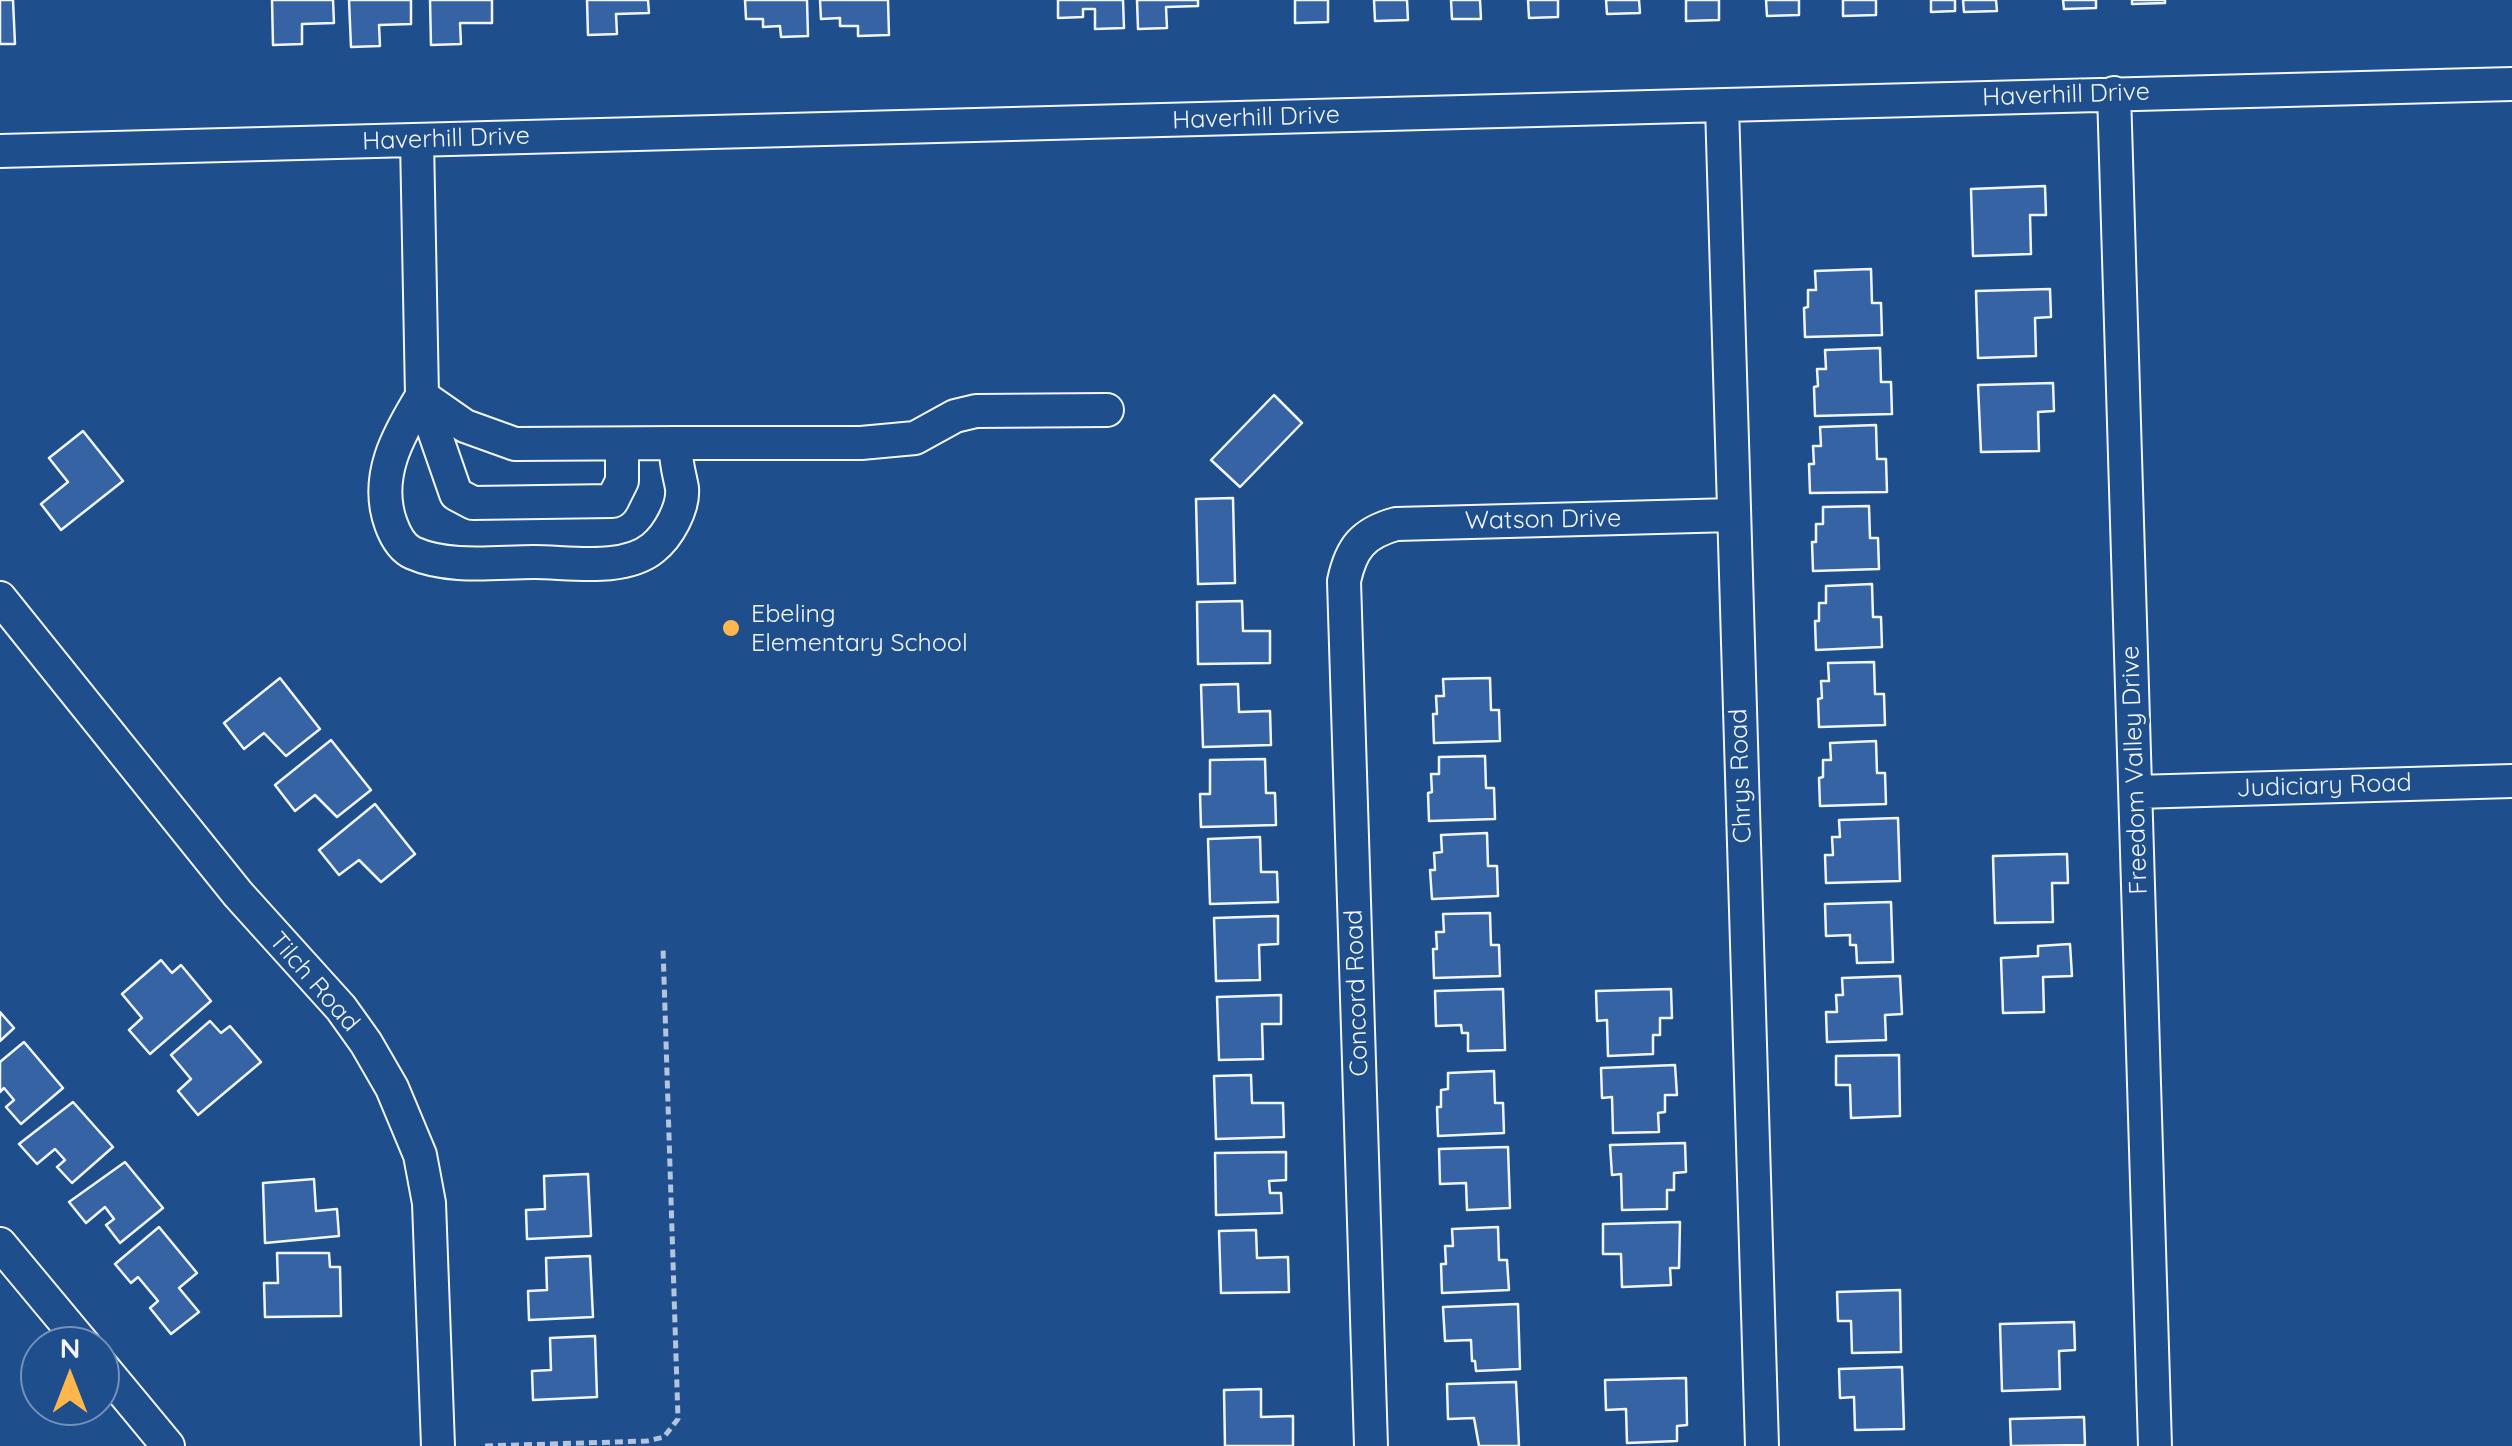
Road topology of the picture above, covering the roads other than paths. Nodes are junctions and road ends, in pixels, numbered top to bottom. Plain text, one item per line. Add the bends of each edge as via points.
1 (2512, 84) edge
2 (2114, 94) junction
3 (1722, 106) junction
4 (417, 140) junction
5 (0, 152) edge
6 (422, 396) junction
7 (1107, 410) dead end
8 (676, 444) junction
9 (622, 446) junction
10 (1734, 516) junction
11 (1358, 542) joint
12 (0, 598) edge
13 (2512, 781) edge
14 (2136, 792) junction
15 (0, 1244) edge
16 (68, 1326) edge
17 (120, 1388) edge
18 (168, 1446) edge
19 (438, 1446) edge
20 (1371, 1446) edge
21 (1762, 1446) edge
22 (2156, 1446) edge

1 - 2 street, Haverhill Drive
2 - 3 street, Haverhill Drive
2 - 14 street, Freedom Valley Drive
3 - 4 street, Haverhill Drive
3 - 10 street, Chrys Road
4 - 5 street, Haverhill Drive
4 - 6 street
6 - 8 street via 398,436 383,484 386,510 395,536 410,552 446,562 624,562 652,549 674,522 682,490
6 - 9 street via 465,426 515,444
6 - 9 street via 456,494 473,502 612,500 622,480
7 - 8 street via 976,411 915,438 861,444
8 - 9 street
10 - 11 street, Watson Drive via 1396,524
10 - 21 street, Chrys Road
11 - 20 street, Concord Road via 1344,581
12 - 19 street, Tilch Road via 238,894 341,1008 392,1088 420,1155 428,1202
13 - 14 street, Judiciary Road
14 - 22 street, Freedom Valley Drive
15 - 16 street
17 - 18 street

